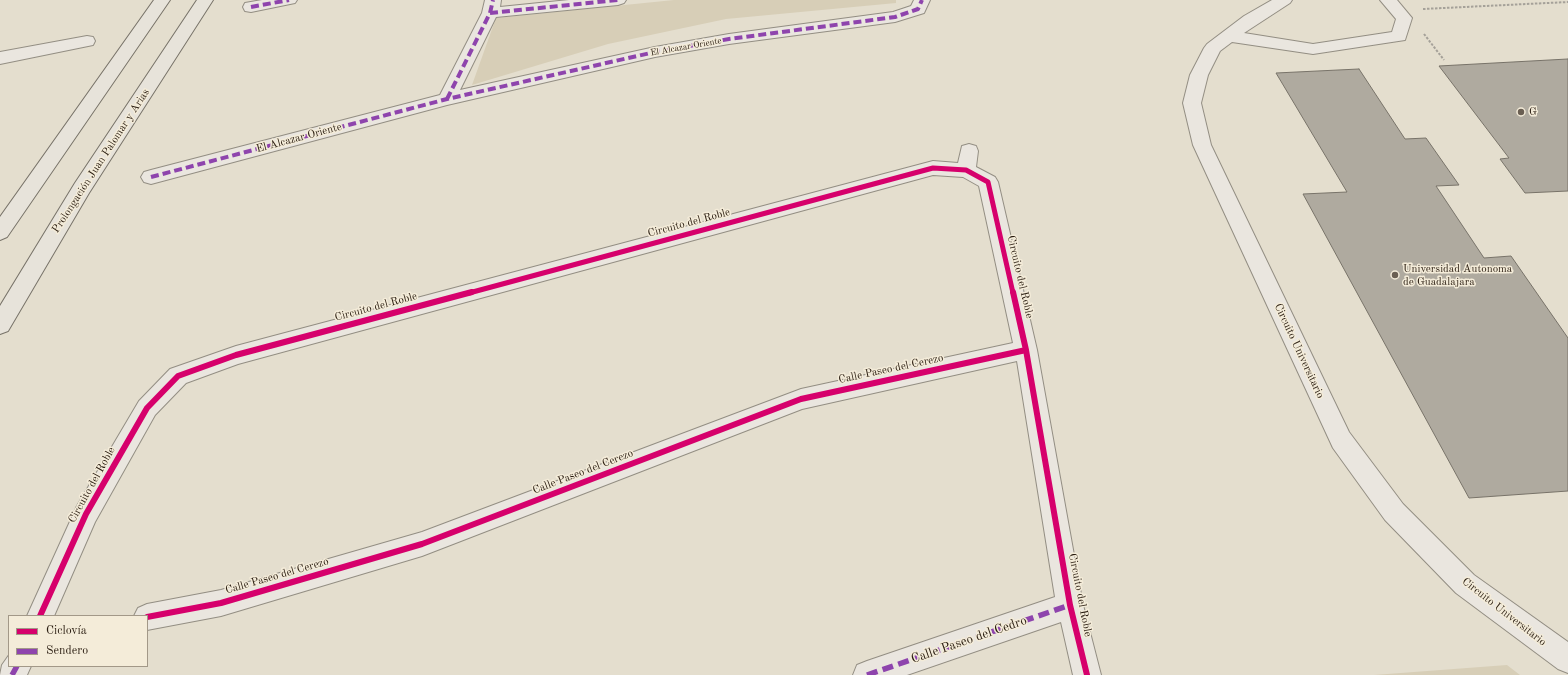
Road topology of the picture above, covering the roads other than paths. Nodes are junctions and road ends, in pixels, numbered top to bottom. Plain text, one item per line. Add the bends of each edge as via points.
1 (162, 0) edge
2 (206, 0) edge
3 (289, 0) edge
4 (618, 0) edge
5 (922, 0) edge
6 (1284, 0) edge
7 (1388, 0) edge
8 (491, 6) edge
9 (251, 7) dead end
10 (1228, 36) junction
11 (86, 41) dead end
12 (0, 58) edge
13 (447, 99) junction
14 (151, 177) dead end
15 (0, 232) edge
16 (0, 325) edge
17 (1026, 350) junction
18 (1070, 604) junction
19 (40, 615) edge
20 (148, 617) edge
21 (1568, 659) edge
22 (867, 675) edge
23 (1087, 675) edge

1 - 15 main road
2 - 16 main road, Prolongación Juan Palomar y Arias via 82,188
3 - 9 street
4 - 8 street
5 - 13 street, El Alcazar Oriente via 918,8 895,17 729,39 655,52
6 - 10 street, Circuito Universitario
7 - 10 street via 1404,18 1399,36 1313,49
8 - 13 street
10 - 21 street, Circuito Universitario via 1213,48 1199,75 1192,103 1202,145 1341,440 1394,512 1465,584
11 - 12 street
13 - 14 street, El Alcazar Oriente
17 - 18 street, Circuito del Roble
17 - 19 street, Circuito del Roble via 988,182 968,160 236,355 178,376 147,408 86,514
17 - 20 street, Calle Paseo del Cerezo via 801,399 422,544 221,603
18 - 22 street, Calle Paseo del Cedro
18 - 23 street, Circuito del Roble

